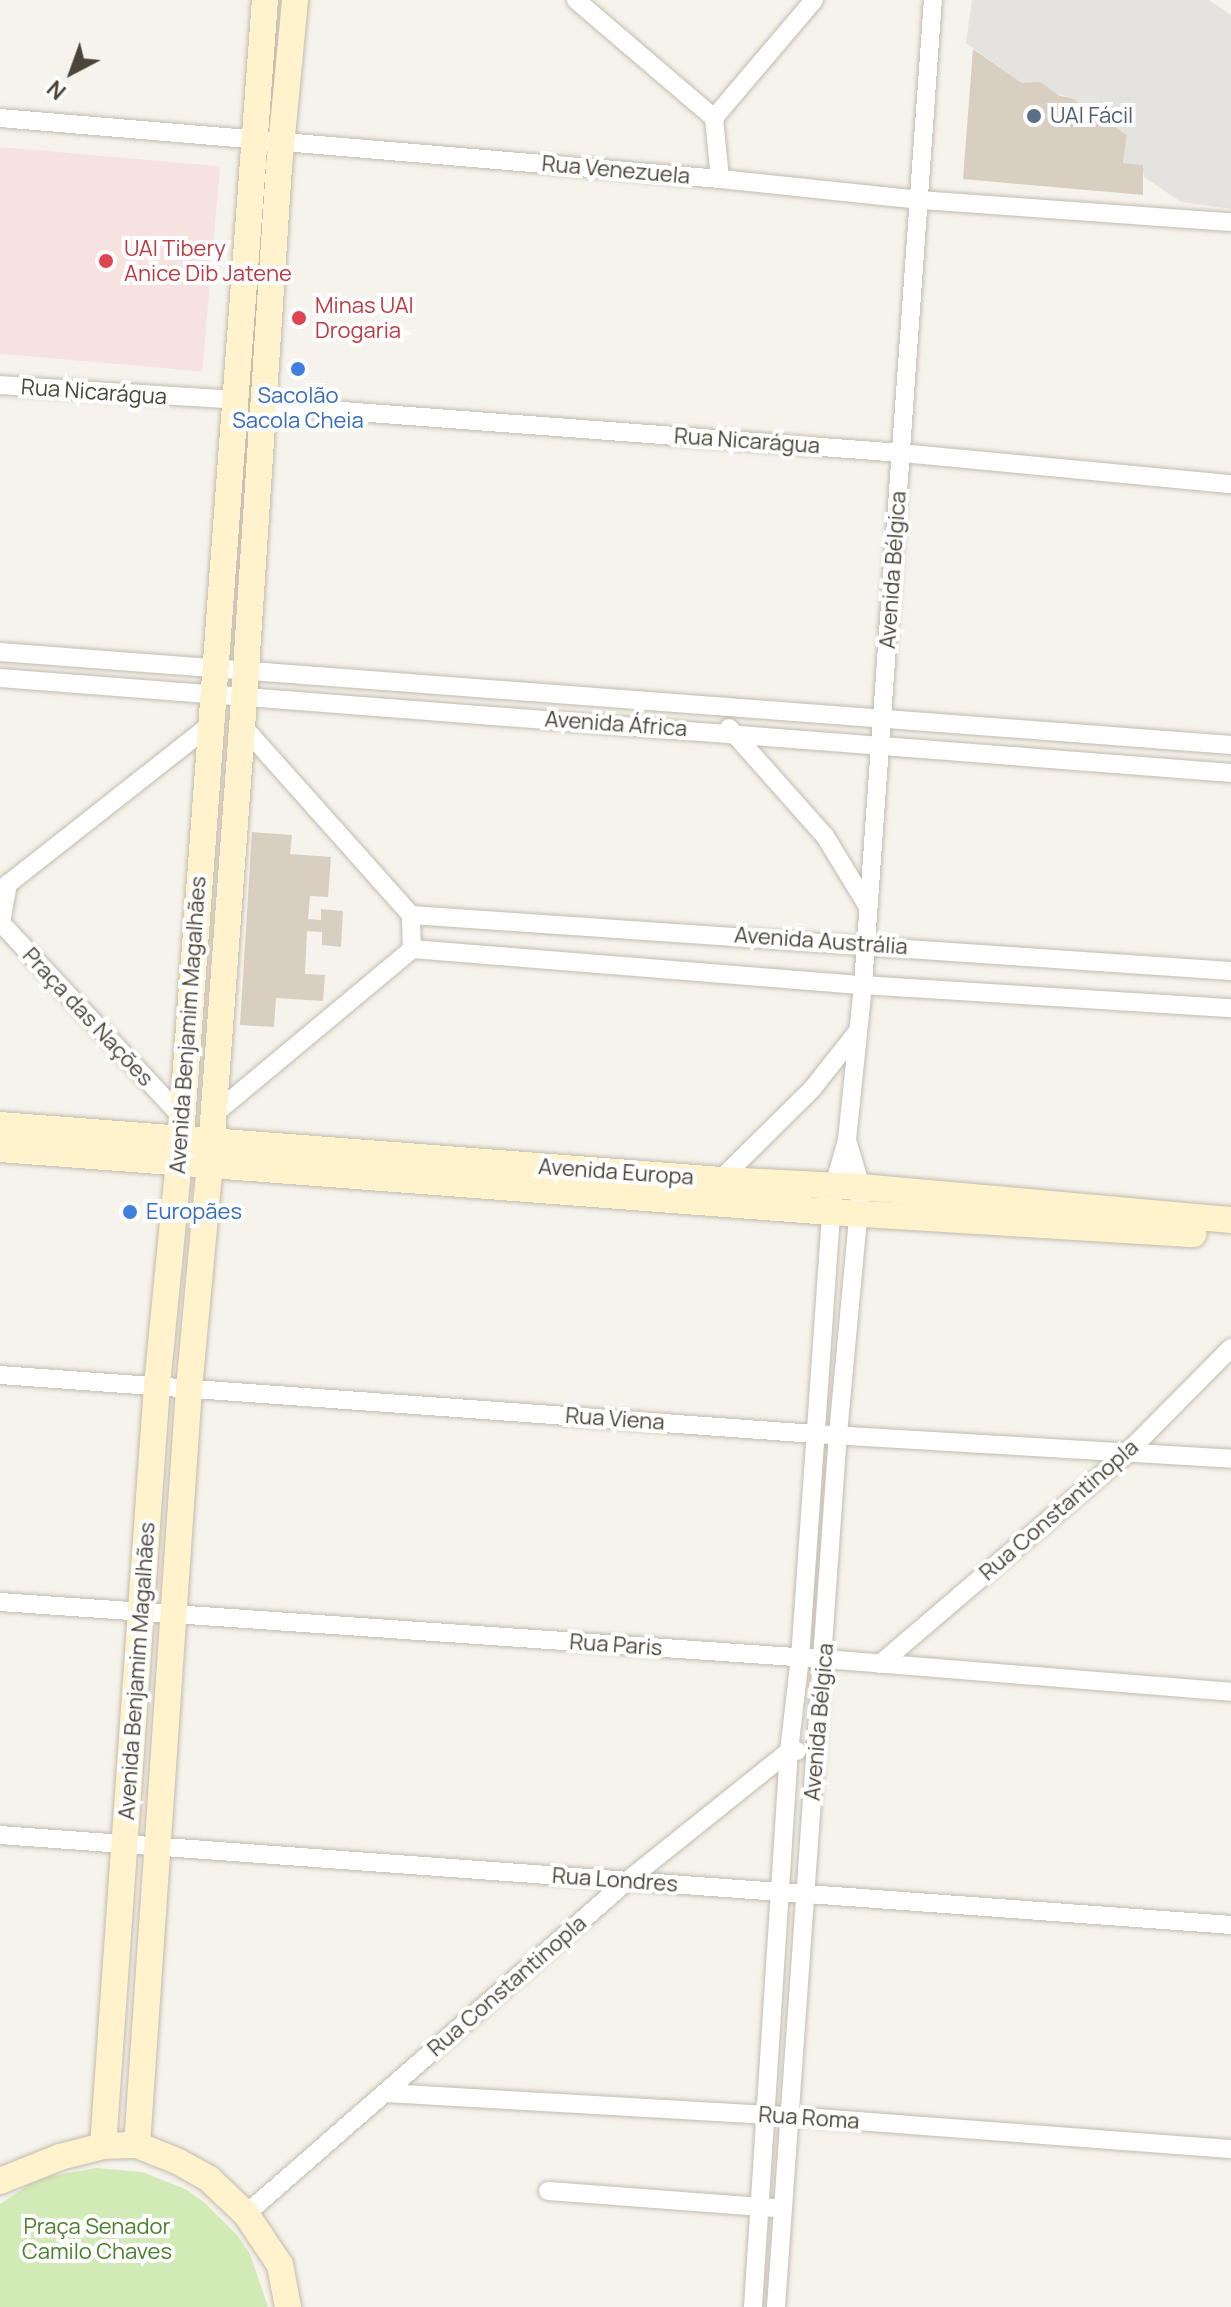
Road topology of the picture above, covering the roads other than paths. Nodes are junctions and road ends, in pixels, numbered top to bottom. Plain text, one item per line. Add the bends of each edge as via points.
1 (265, 0) edge
2 (295, 0) edge
3 (576, 0) edge
4 (814, 0) edge
5 (933, 0) edge
6 (0, 118) edge
7 (714, 118) junction
8 (254, 138) junction
9 (282, 140) junction
10 (720, 179) junction
11 (921, 200) junction
12 (1231, 222) edge
13 (0, 385) edge
14 (236, 400) junction
15 (263, 405) junction
16 (901, 453) junction
17 (1231, 484) edge
18 (0, 652) edge
19 (214, 668) junction
20 (246, 669) junction
21 (0, 678) edge
22 (556, 693) junction
23 (213, 695) junction
24 (243, 696) junction
25 (706, 705) junction
26 (884, 718) junction
27 (554, 719) junction
28 (210, 725) junction
29 (242, 725) junction
30 (733, 732) junction
31 (1231, 745) edge
32 (881, 746) junction
33 (1231, 773) edge
34 (4, 884) edge
35 (867, 905) junction
36 (411, 915) junction
37 (1, 923) edge
38 (866, 943) junction
39 (412, 949) junction
40 (1231, 971) edge
41 (191, 979) junction
42 (223, 984) junction
43 (863, 985) junction
44 (1231, 1008) edge
45 (858, 1031) junction
46 (0, 1125) edge
47 (180, 1139) junction
48 (211, 1139) junction
49 (847, 1140) junction
50 (0, 1149) edge
51 (721, 1180) junction
52 (834, 1186) junction
53 (861, 1187) junction
54 (693, 1200) junction
55 (831, 1212) junction
56 (859, 1214) junction
57 (1231, 1220) edge
58 (1231, 1236) edge
59 (1231, 1348) edge
60 (0, 1375) edge
61 (157, 1385) junction
62 (189, 1389) junction
63 (815, 1434) junction
64 (838, 1434) junction
65 (1127, 1453) junction
66 (1231, 1459) edge
67 (0, 1602) edge
68 (143, 1610) junction
69 (175, 1612) junction
70 (800, 1658) junction
71 (824, 1659) junction
72 (880, 1664) junction
73 (1231, 1692) edge
74 (789, 1751) junction
75 (816, 1751) junction
76 (0, 1835) edge
77 (123, 1845) junction
78 (157, 1849) junction
79 (627, 1881) junction
80 (783, 1892) junction
81 (806, 1894) junction
82 (1231, 1925) edge
83 (386, 2093) junction
84 (766, 2115) junction
85 (790, 2116) junction
86 (137, 2145) junction
87 (103, 2146) junction
88 (1231, 2149) edge
89 (0, 2181) edge
90 (548, 2191) dead end
91 (760, 2207) junction
92 (783, 2209) junction
93 (246, 2214) junction
94 (288, 2307) edge
95 (753, 2307) edge
96 (776, 2307) edge

1 - 8 main road, Avenida Benjamim Magalhães
2 - 9 main road, Avenida Benjamim Magalhães
3 - 7 street
4 - 7 street
5 - 11 street, Avenida Bélgica
6 - 8 street, Rua Venezuela
7 - 10 street
8 - 9 street, Rua Venezuela
8 - 14 main road, Avenida Benjamim Magalhães
9 - 10 street, Rua Venezuela
9 - 15 main road, Avenida Benjamim Magalhães
10 - 11 street, Rua Venezuela
11 - 12 street, Rua Venezuela
11 - 16 street, Avenida Bélgica
13 - 14 street, Rua Nicarágua
14 - 19 main road, Avenida Benjamim Magalhães
15 - 16 street, Rua Nicarágua
15 - 20 main road, Avenida Benjamim Magalhães
16 - 17 street, Rua Nicarágua
16 - 26 street, Avenida Bélgica
18 - 19 street, Avenida África
19 - 20 street, Avenida África
19 - 23 main road, Avenida Benjamim Magalhães
20 - 22 street, Avenida África
20 - 24 main road, Avenida Benjamim Magalhães
21 - 23 street, Avenida África
22 - 25 street, Avenida África
22 - 27 street
23 - 24 street, Avenida África
23 - 28 main road, Avenida Benjamim Magalhães
24 - 27 street, Avenida África
24 - 29 main road, Avenida Benjamim Magalhães
25 - 26 street, Avenida África
25 - 30 street
26 - 31 street, Avenida África
26 - 32 street, Avenida Bélgica
27 - 30 street, Avenida África
28 - 34 street, Praça das Nações
28 - 41 main road, Avenida Benjamim Magalhães
29 - 36 street
29 - 42 main road, Avenida Benjamim Magalhães
30 - 32 street, Avenida África
30 - 35 street via 825,836
32 - 33 street, Avenida África
32 - 35 street, Avenida Bélgica
34 - 37 street, Praça das Nações
35 - 38 street, Avenida Bélgica
36 - 38 street, Avenida Austrália
36 - 39 street
37 - 47 street, Praça das Nações
38 - 40 street, Avenida Austrália
38 - 43 street, Avenida Bélgica
39 - 43 street, Avenida Austrália
39 - 48 street
41 - 42 main road
41 - 47 main road, Avenida Benjamim Magalhães
42 - 48 main road, Avenida Benjamim Magalhães
43 - 44 street, Avenida Austrália
43 - 45 street, Avenida Bélgica
45 - 49 street, Avenida Bélgica
45 - 51 street via 812,1089
46 - 47 main road, Avenida Europa
47 - 48 main road, Avenida Europa
47 - 50 main road, Avenida Europa
47 - 61 main road, Avenida Benjamim Magalhães
48 - 51 main road, Avenida Europa
48 - 54 main road, Avenida Europa
48 - 62 main road, Avenida Benjamim Magalhães
49 - 52 street, Avenida Bélgica
49 - 53 street, Avenida Bélgica
51 - 52 main road, Avenida Europa
51 - 54 street
52 - 53 main road, Avenida Europa
52 - 55 street, Avenida Bélgica
53 - 56 street, Avenida Bélgica
53 - 57 main road, Avenida Europa
54 - 55 main road, Avenida Europa
55 - 56 main road, Avenida Europa
55 - 63 street, Avenida Bélgica
56 - 58 main road, Avenida Europa
56 - 64 street, Avenida Bélgica
59 - 65 street, Rua Constantinopla
60 - 61 street, Rua Viena
61 - 62 street, Rua Viena
61 - 68 main road, Avenida Benjamim Magalhães
62 - 63 street, Rua Viena
62 - 69 main road, Avenida Benjamim Magalhães
63 - 64 street, Rua Viena
63 - 70 street, Avenida Bélgica
64 - 65 street, Rua Viena
64 - 71 street, Avenida Bélgica
65 - 66 street, Rua Viena
65 - 72 street, Rua Constantinopla
67 - 68 street, Rua Paris
68 - 69 street, Rua Paris
68 - 77 main road, Avenida Benjamim Magalhães
69 - 70 street, Rua Paris
69 - 78 main road, Avenida Benjamim Magalhães
70 - 71 street, Rua Paris
70 - 74 street, Avenida Bélgica
71 - 72 street, Rua Paris
71 - 75 street, Avenida Bélgica
72 - 73 street, Rua Paris
74 - 75 street
74 - 79 street, Rua Constantinopla
74 - 80 street, Avenida Bélgica
75 - 81 street, Avenida Bélgica
76 - 77 street, Rua Londres
77 - 78 street, Rua Londres
77 - 87 main road, Avenida Benjamim Magalhães
78 - 79 street, Rua Londres
78 - 86 main road, Avenida Benjamim Magalhães
79 - 80 street, Rua Londres
79 - 83 street, Rua Constantinopla
80 - 81 street, Rua Londres
80 - 84 street, Avenida Bélgica
81 - 82 street, Rua Londres
81 - 85 street, Avenida Bélgica
83 - 84 street, Rua Roma
83 - 93 street, Rua Constantinopla
84 - 85 street, Rua Roma
84 - 91 street, Avenida Bélgica
85 - 88 street, Rua Roma
85 - 92 street, Avenida Bélgica
86 - 87 main road
86 - 93 main road via 209,2179
87 - 89 main road
90 - 91 street
91 - 92 street
91 - 95 street, Avenida Bélgica
92 - 96 street, Avenida Bélgica
93 - 94 main road via 280,2265

